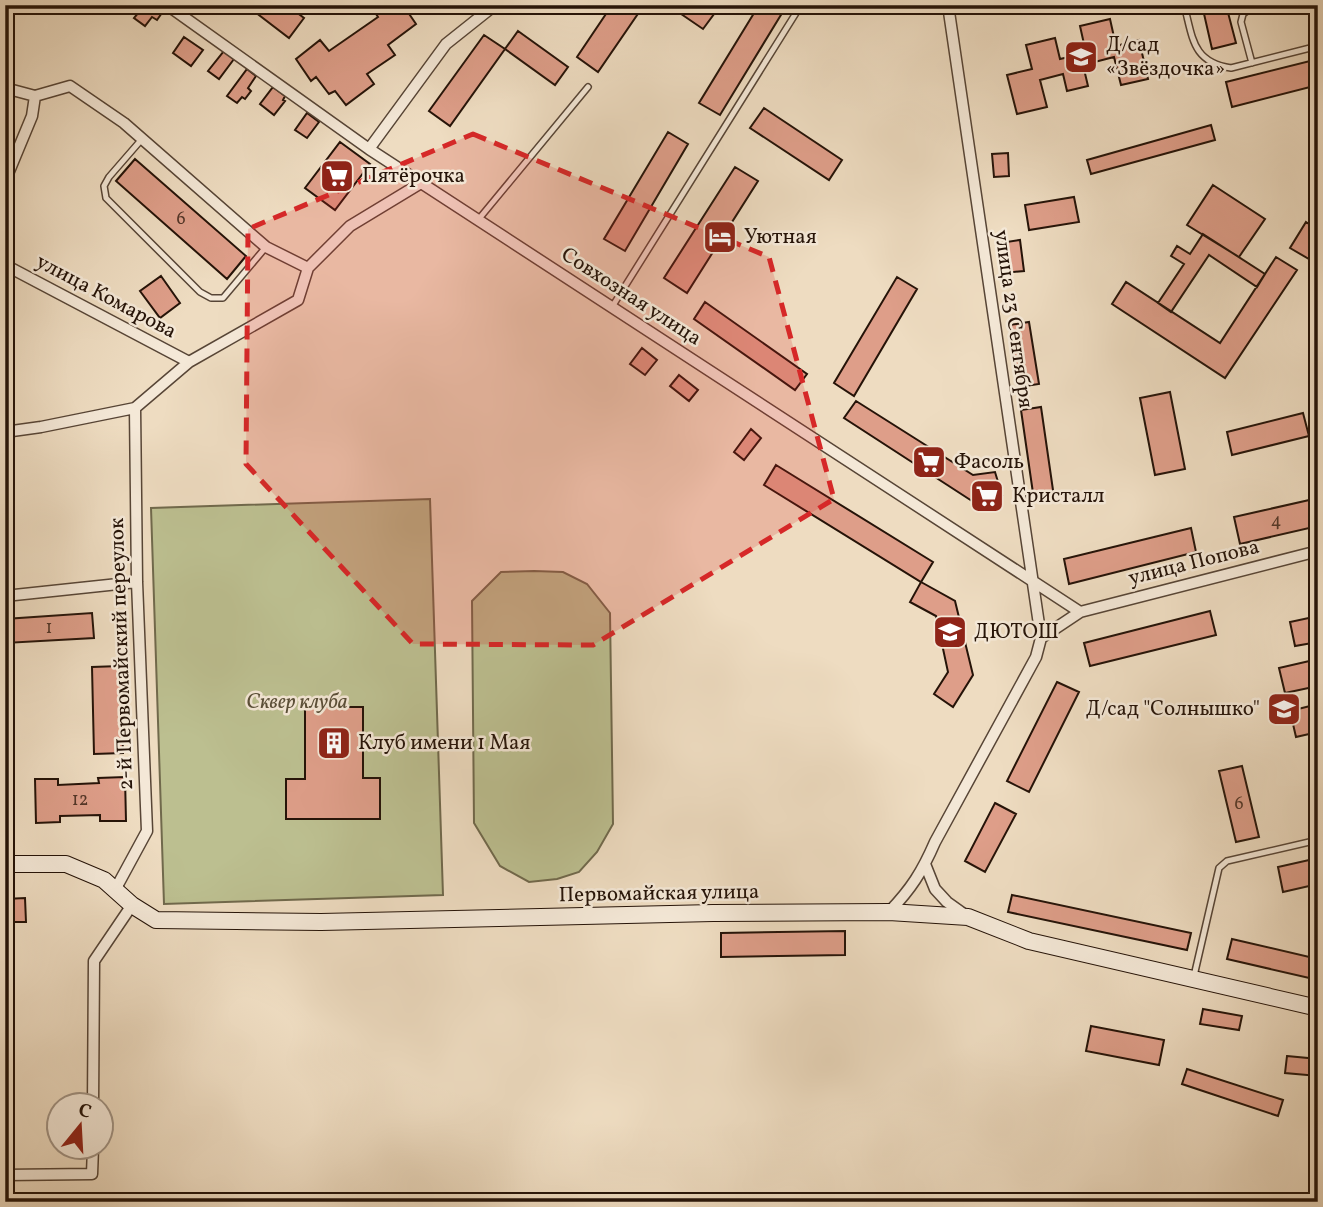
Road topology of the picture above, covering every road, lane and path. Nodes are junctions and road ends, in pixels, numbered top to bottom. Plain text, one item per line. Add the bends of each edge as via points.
1 (167, 5) edge
2 (495, 5) edge
3 (801, 5) edge
4 (948, 5) edge
5 (1184, 5) edge
6 (1264, 5) edge
7 (1318, 46) edge
8 (1252, 63) junction
9 (588, 87) dead end
10 (5, 88) edge
11 (35, 96) junction
12 (142, 138) junction
13 (369, 149) junction
14 (5, 181) edge
15 (421, 183) junction
16 (478, 220) junction
17 (265, 247) junction
18 (5, 265) edge
19 (308, 268) junction
20 (612, 307) junction
21 (189, 362) junction
22 (135, 408) junction
23 (5, 432) edge
24 (1318, 551) edge
25 (1032, 581) junction
26 (137, 582) junction
27 (5, 596) edge
28 (1080, 612) junction
29 (1041, 638) junction
30 (1318, 841) edge
31 (5, 864) edge
32 (925, 864) junction
33 (115, 890) junction
34 (132, 905) junction
35 (889, 912) junction
36 (968, 917) junction
37 (1194, 979) junction
38 (1318, 1008) edge
39 (93, 1092) edge
40 (92, 1162) edge
41 (5, 1175) edge

1 - 13 street, Совхозная улица
2 - 13 street via 446,44
3 - 20 lane
4 - 25 street, улица 23 Сентября
5 - 8 lane via 1197,50 1209,62 1231,68
6 - 8 lane via 1242,14
7 - 8 lane
9 - 16 lane
10 - 11 street
11 - 12 street via 70,86
11 - 14 street via 32,116
12 - 17 street
12 - 17 lane via 108,177 106,198 200,292 223,298
13 - 15 street, Совхозная улица
15 - 16 street, Совхозная улица
15 - 19 street via 350,226
16 - 20 street, Совхозная улица
17 - 19 street
18 - 21 street, улица Комарова
19 - 21 street via 298,300
20 - 25 street, Совхозная улица
21 - 22 street
22 - 23 street
22 - 26 street, 2-й Первомайский переулок
24 - 28 street, улица Попова
25 - 28 street, Совхозная улица
25 - 29 street, улица 23 Сентября
26 - 27 street
26 - 33 street, 2-й Первомайский переулок via 147,831
28 - 29 street
29 - 32 street, улица 23 Сентября via 1036,657
30 - 37 lane via 1227,861 1219,868
31 - 33 street, Первомайская улица via 66,864 104,880
32 - 35 street, улица 23 Сентября
32 - 36 street via 934,889
33 - 34 street, Первомайская улица
34 - 35 street, Первомайская улица via 156,920 321,922
34 - 39 street via 94,961
35 - 36 street, Первомайская улица
36 - 37 street, Первомайская улица via 1029,941
37 - 38 street, Первомайская улица
40 - 41 street via 92,1174

